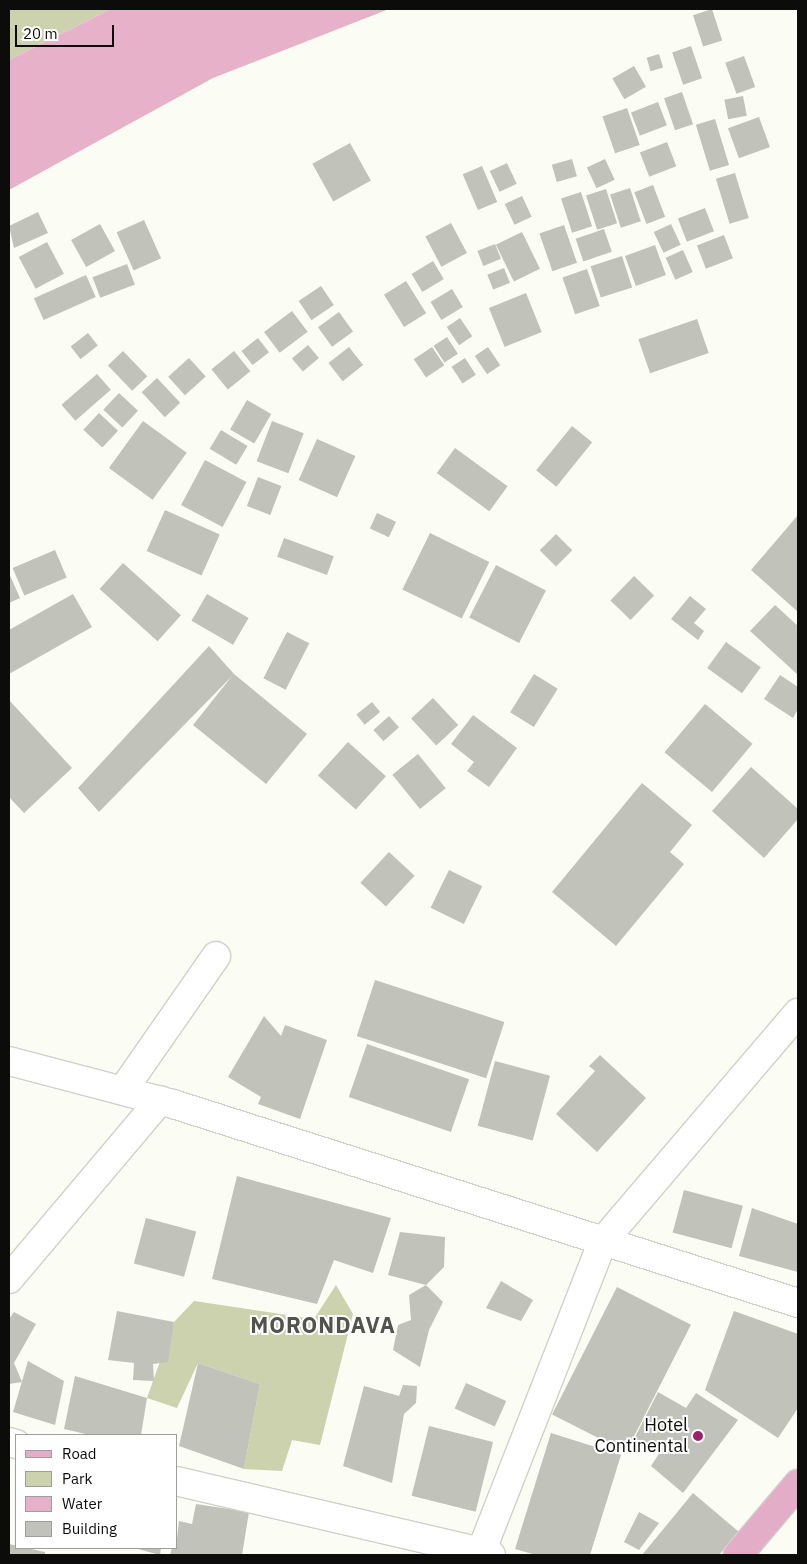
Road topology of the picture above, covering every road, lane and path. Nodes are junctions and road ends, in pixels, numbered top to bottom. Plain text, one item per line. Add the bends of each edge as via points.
1 (216, 956) dead end
2 (798, 1013) edge
3 (9, 1061) edge
4 (123, 1090) junction
5 (160, 1100) junction
6 (603, 1241) junction
7 (9, 1279) edge
8 (798, 1303) edge
9 (178, 1481) edge
10 (798, 1484) edge
11 (484, 1554) edge
12 (738, 1555) edge

1 - 4 street
2 - 6 street
3 - 4 street
4 - 5 street
5 - 6 street
5 - 7 street
6 - 8 street
6 - 11 street
9 - 11 street
10 - 12 main road

